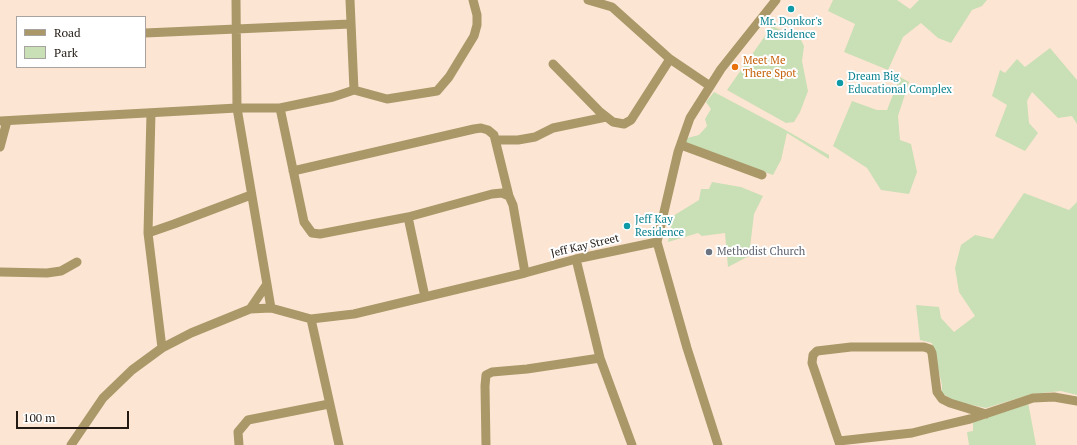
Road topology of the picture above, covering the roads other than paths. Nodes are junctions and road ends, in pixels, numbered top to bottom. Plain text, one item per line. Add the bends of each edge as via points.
1 (236, 0) edge
2 (350, 0) edge
3 (473, 0) edge
4 (588, 0) edge
5 (776, 0) edge
6 (350, 24) junction
7 (235, 29) junction
8 (146, 32) edge
9 (670, 59) junction
10 (553, 64) dead end
11 (710, 86) junction
12 (354, 90) junction
13 (237, 108) junction
14 (280, 108) junction
15 (151, 113) junction
16 (606, 117) junction
17 (4, 121) edge
18 (496, 140) junction
19 (681, 145) junction
20 (0, 147) edge
21 (293, 171) junction
22 (762, 175) dead end
23 (252, 195) junction
24 (509, 196) junction
25 (408, 217) junction
26 (148, 233) junction
27 (657, 242) junction
28 (576, 259) junction
29 (77, 262) dead end
30 (0, 272) edge
31 (525, 273) junction
32 (267, 284) junction
33 (425, 297) junction
34 (271, 308) junction
35 (250, 309) junction
36 (311, 319) junction
37 (162, 348) junction
38 (600, 358) junction
39 (1077, 401) edge
40 (329, 404) junction
41 (986, 414) junction
42 (840, 443) edge
43 (71, 445) edge
44 (239, 445) edge
45 (338, 445) edge
46 (486, 445) edge
47 (632, 445) edge
48 (718, 445) edge

1 - 7 street
2 - 6 street
3 - 12 street via 477,25 474,36 449,77 437,91 387,99
4 - 9 street via 612,7
5 - 11 street
6 - 7 street
6 - 12 street
7 - 8 street
7 - 13 street
9 - 11 street
9 - 16 street via 632,120 624,124 613,122
10 - 16 street
11 - 19 street via 690,118
12 - 14 street
13 - 14 street
13 - 15 street
13 - 23 street
14 - 21 street
15 - 17 street
15 - 26 street
16 - 18 street via 553,128 536,136 518,140
17 - 20 street
18 - 21 street via 488,130 474,129
18 - 24 street
19 - 22 street
19 - 27 street
21 - 25 street via 304,222 312,233 320,234
23 - 26 street
23 - 32 street
24 - 25 street via 502,193 492,194
24 - 31 street via 513,205
25 - 33 street
26 - 37 street
27 - 28 street, Jeff Kay Street
27 - 48 street
28 - 31 street, Jeff Kay Street
28 - 38 street
29 - 30 street via 61,271 47,273
31 - 33 street, Jeff Kay Street
32 - 34 street
32 - 35 street
33 - 36 street, Jeff Kay Street via 354,314
34 - 35 street, Jeff Kay Street
34 - 36 street, Jeff Kay Street
35 - 37 street
36 - 40 street
37 - 43 street via 132,370 103,398
38 - 46 street via 492,372 486,375
38 - 47 street
39 - 41 street via 1054,397 1033,398
40 - 44 street via 248,420 238,432
40 - 45 street
41 - 42 street via 912,432
41 - 42 street via 942,398 937,392 930,349 851,347 817,351 813,355 812,363

